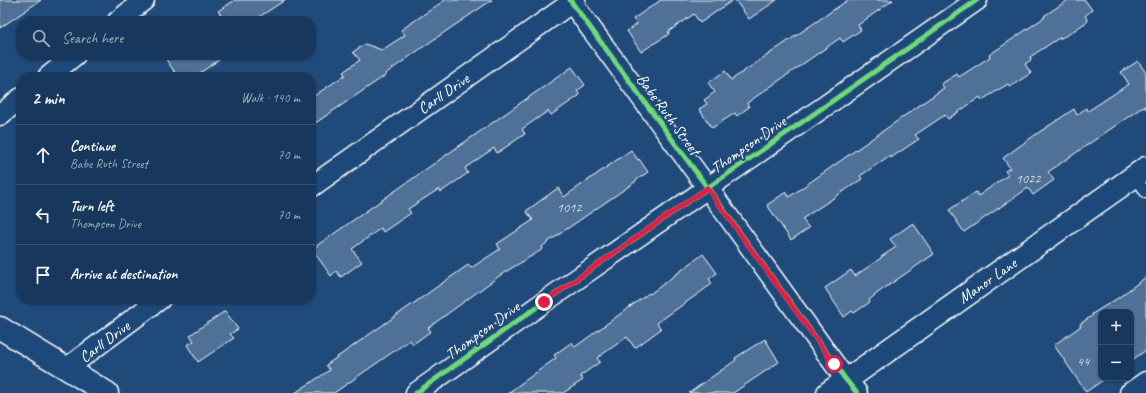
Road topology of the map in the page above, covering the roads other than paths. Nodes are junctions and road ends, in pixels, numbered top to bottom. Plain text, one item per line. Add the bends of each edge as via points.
1 (144, 0) edge
2 (977, 0) edge
3 (572, 1) edge
4 (124, 16) edge
5 (69, 60) edge
6 (54, 72) edge
7 (16, 102) edge
8 (0, 115) edge
9 (1142, 179) edge
10 (316, 183) edge
11 (707, 188) junction
12 (153, 304) edge
13 (0, 328) edge
14 (67, 368) junction
15 (1146, 382) edge
16 (844, 389) edge
17 (107, 393) edge
18 (416, 393) edge
19 (1130, 393) edge

1 - 4 street
2 - 11 street, Thompson Drive
3 - 10 street, Carll Drive
3 - 11 street, Babe Ruth Street
5 - 6 street
7 - 8 street
9 - 16 street, Manor Lane
11 - 16 street, Babe Ruth Street
11 - 18 street, Thompson Drive
12 - 14 street, Carll Drive
13 - 14 street
14 - 17 street
15 - 19 street

